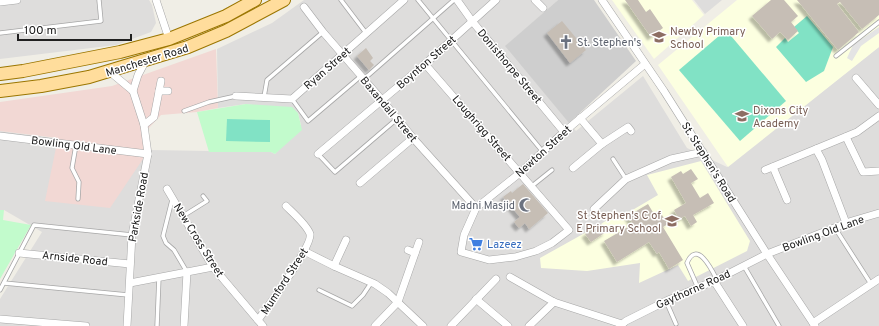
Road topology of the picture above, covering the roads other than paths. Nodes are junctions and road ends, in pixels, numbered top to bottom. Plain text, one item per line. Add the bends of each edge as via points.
1 (17, 0) edge
2 (99, 0) edge
3 (156, 0) edge
4 (255, 0) edge
5 (284, 0) edge
6 (341, 0) edge
7 (404, 0) edge
8 (418, 0) edge
9 (496, 0) edge
10 (535, 0) edge
11 (602, 0) edge
12 (457, 1) edge
13 (0, 2) edge
14 (304, 7) dead end
15 (543, 8) dead end
16 (433, 18) junction
17 (472, 21) junction
18 (879, 22) edge
19 (323, 32) junction
20 (0, 33) edge
21 (366, 33) junction
22 (169, 39) junction
23 (451, 41) junction
24 (343, 54) junction
25 (836, 56) dead end
26 (146, 60) junction
27 (425, 64) junction
28 (645, 64) junction
29 (110, 72) junction
30 (0, 74) edge
31 (363, 78) junction
32 (856, 78) dead end
33 (161, 81) dead end
34 (0, 91) edge
35 (133, 91) junction
36 (159, 91) junction
37 (168, 91) dead end
38 (236, 96) joint
39 (264, 97) junction
40 (292, 99) junction
41 (382, 100) junction
42 (879, 105) edge
43 (184, 111) dead end
44 (879, 116) edge
45 (398, 118) junction
46 (580, 118) junction
47 (144, 126) junction
48 (631, 131) dead end
49 (564, 132) junction
50 (0, 136) edge
51 (846, 137) junction
52 (413, 138) junction
53 (602, 144) junction
54 (76, 145) junction
55 (816, 149) junction
56 (542, 152) junction
57 (703, 152) junction
58 (148, 154) junction
59 (318, 154) joint
60 (613, 159) dead end
61 (773, 167) junction
62 (573, 168) dead end
63 (552, 170) dead end
64 (765, 170) dead end
65 (879, 171) edge
66 (520, 172) junction
67 (626, 179) junction
68 (360, 183) dead end
69 (532, 186) junction
70 (167, 189) dead end
71 (203, 196) dead end
72 (172, 198) junction
73 (78, 199) dead end
74 (787, 200) dead end
75 (286, 206) dead end
76 (476, 208) junction
77 (594, 209) dead end
78 (879, 213) edge
79 (183, 216) junction
80 (846, 223) junction
81 (835, 228) junction
82 (132, 236) junction
83 (346, 240) dead end
84 (420, 242) dead end
85 (408, 250) dead end
86 (304, 251) junction
87 (461, 252) joint
88 (19, 253) junction
89 (415, 253) junction
90 (767, 254) junction
91 (130, 264) junction
92 (334, 266) junction
93 (744, 266) junction
94 (213, 267) junction
95 (187, 272) junction
96 (159, 277) junction
97 (510, 277) dead end
98 (496, 279) dead end
99 (879, 279) edge
100 (715, 280) junction
101 (4, 282) junction
102 (130, 282) junction
103 (371, 283) junction
104 (871, 285) junction
105 (698, 288) junction
106 (0, 290) edge
107 (319, 290) dead end
108 (129, 295) junction
109 (476, 299) junction
110 (666, 301) junction
111 (398, 302) junction
112 (554, 302) junction
113 (0, 319) edge
114 (261, 323) edge
115 (676, 324) dead end
116 (621, 325) edge
117 (814, 325) edge
118 (86, 326) edge
119 (127, 326) edge
120 (157, 326) edge
121 (184, 326) edge
122 (375, 326) edge
123 (423, 326) edge
124 (451, 326) edge
125 (508, 326) edge
126 (530, 326) edge
127 (743, 326) edge
128 (779, 326) edge

1 - 13 street
2 - 20 lane via 100,21
3 - 22 street
4 - 22 main road, Manchester Road via 226,16
5 - 26 main road, Manchester Road via 226,32
6 - 21 lane
7 - 21 street, Ryan Street
8 - 16 lane
9 - 17 street, Boynton Street
10 - 15 street
11 - 28 street, St. Stephen's Road
12 - 16 lane
12 - 17 street, Donisthorpe Street
14 - 19 street, Baxandall Street
16 - 23 lane
16 - 31 lane
17 - 23 street, Boynton Street
17 - 49 street, Donisthorpe Street
18 - 25 lane
19 - 24 street, Baxandall Street
19 - 39 lane via 267,80
21 - 24 street, Ryan Street
22 - 30 main road, Manchester Road via 120,52 23,72
23 - 27 street, Boynton Street
23 - 56 lane
24 - 31 street, Baxandall Street
24 - 40 street, Ryan Street
26 - 29 main road, Manchester Road
26 - 35 street
27 - 41 street, Boynton Street
27 - 66 street, Loughrigg Street
28 - 46 street, Newton Street
28 - 57 street, St. Stephen's Road
29 - 34 main road, Manchester Road via 41,86
29 - 35 street
31 - 40 lane via 308,121
31 - 41 street, Baxandall Street
32 - 42 street
33 - 36 street
35 - 47 street, Parkside Road
36 - 37 street
36 - 47 street via 154,117
38 - 39 street
38 - 43 lane
39 - 40 street
41 - 45 street, Baxandall Street
41 - 59 street, Boynton Street
44 - 51 street
45 - 52 street, Baxandall Street
45 - 59 lane via 335,172
46 - 49 street, Newton Street
46 - 53 street
47 - 58 street, Parkside Road
48 - 53 street via 628,127
49 - 56 street, Newton Street
50 - 54 street, Bowling Old Lane
51 - 55 street
51 - 65 street via 863,172
52 - 68 street
52 - 76 street, Baxandall Street
53 - 62 street
54 - 58 street, Bowling Old Lane
54 - 73 lane via 72,168 79,182
55 - 61 street
55 - 80 street
56 - 66 street, Newton Street
57 - 67 street via 671,159
57 - 90 street, St. Stephen's Road
58 - 82 street, Parkside Road
60 - 67 lane
61 - 64 street
61 - 74 street
63 - 69 lane
66 - 69 street, Loughrigg Street
66 - 76 street, Newton Street
67 - 77 street via 605,205
69 - 87 street, Loughrigg Street via 569,230 552,243 515,257 489,260
70 - 72 street, New Cross Street
71 - 79 lane via 207,201
72 - 79 street, New Cross Street
72 - 95 lane via 163,236
75 - 86 street, Mumford Street via 299,218 310,234
76 - 87 street, Newton Street via 464,235
78 - 80 street, Bowling Old Lane
79 - 94 street, New Cross Street
80 - 81 street, Bowling Old Lane
81 - 90 street, Bowling Old Lane
81 - 104 lane
82 - 88 lane via 34,225
82 - 91 street, Parkside Road
83 - 92 street
84 - 89 street
85 - 89 street
86 - 92 street
86 - 114 street, Mumford Street
88 - 91 street, Arnside Road
88 - 101 lane
89 - 111 street
90 - 93 street, Gaythorne Road
90 - 117 street, St. Stephen's Road
91 - 102 street, Parkside Road
92 - 103 street
93 - 100 street, Gaythorne Road
93 - 128 lane
94 - 95 street
94 - 114 street, New Cross Street
95 - 96 street
95 - 121 street
96 - 102 street
96 - 120 lane
97 - 112 street
98 - 109 street
99 - 104 street
100 - 105 street, Gaythorne Road
100 - 105 lane via 704,258 696,255 687,263
100 - 127 street
101 - 106 lane
101 - 108 lane
102 - 108 street, Parkside Road
103 - 107 lane via 352,306
103 - 111 street
104 - 117 street
105 - 110 street, Gaythorne Road
108 - 119 street, Parkside Road
109 - 124 street
109 - 125 street
110 - 115 lane
110 - 116 street, Gaythorne Road
111 - 122 street
111 - 123 street
112 - 116 street
112 - 126 street
113 - 118 street

